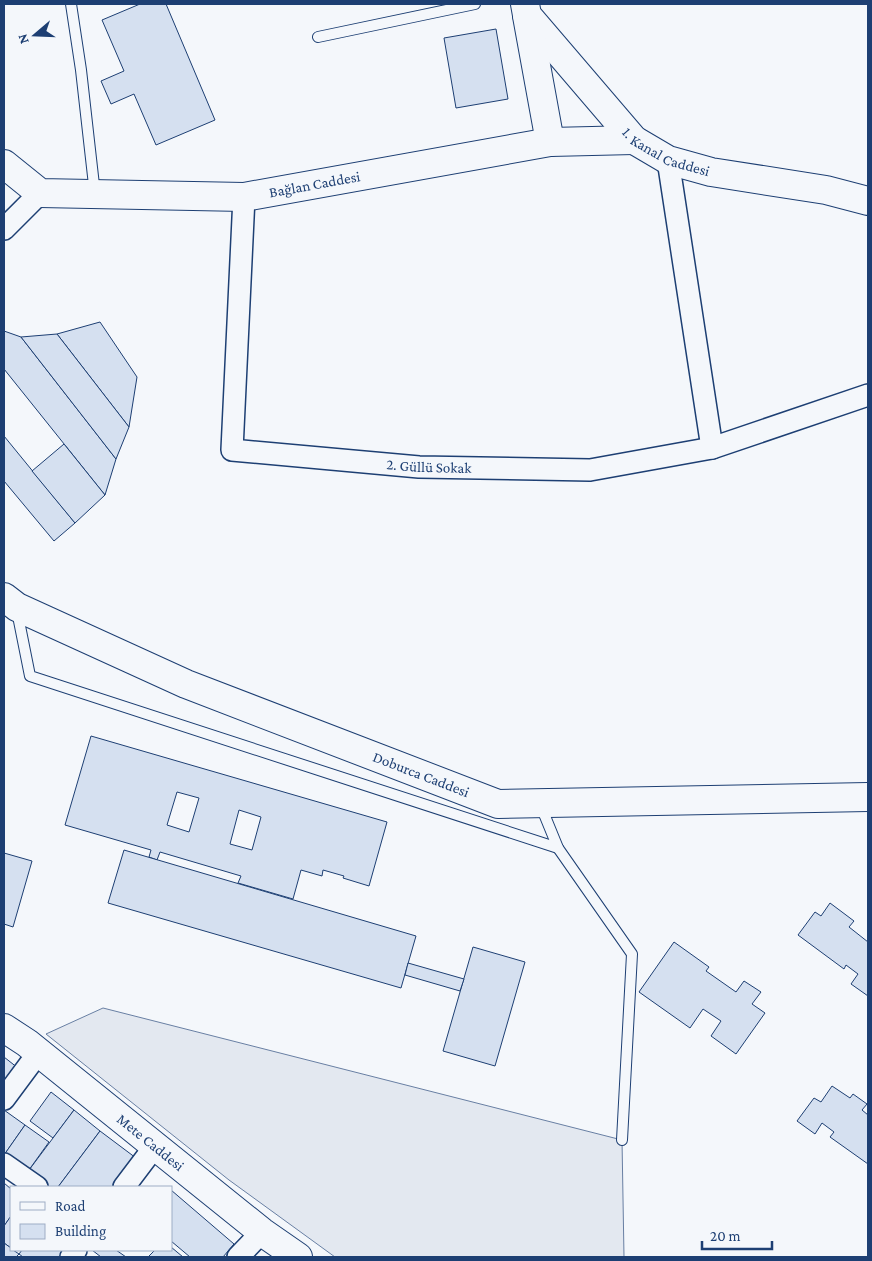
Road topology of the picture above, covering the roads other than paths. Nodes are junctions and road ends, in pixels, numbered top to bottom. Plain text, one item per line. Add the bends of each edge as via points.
1 (71, 4) edge
2 (475, 4) edge
3 (526, 9) edge
4 (318, 37) dead end
5 (634, 140) junction
6 (550, 142) junction
7 (668, 160) junction
8 (4, 164) edge
9 (40, 193) junction
10 (95, 195) junction
11 (244, 197) junction
12 (868, 201) edge
13 (4, 229) edge
14 (868, 395) edge
15 (712, 448) junction
16 (10, 602) edge
17 (868, 797) edge
18 (540, 804) junction
19 (558, 848) junction
20 (4, 1028) edge
21 (30, 1064) dead end
22 (4, 1099) edge
23 (622, 1140) dead end
24 (155, 1146) junction
25 (4, 1164) edge
26 (36, 1186) edge
27 (125, 1186) edge
28 (262, 1232) junction
29 (238, 1257) edge
30 (298, 1257) edge

1 - 10 lane
2 - 4 lane
3 - 5 main road, 1. Kanal Caddesi
3 - 6 main road
5 - 6 main road, Bağlan Caddesi
5 - 7 main road, 1. Kanal Caddesi
6 - 11 main road, Bağlan Caddesi
7 - 12 main road, 1. Kanal Caddesi via 711,172 826,190
7 - 15 street
8 - 9 main road
9 - 10 main road, Bağlan Caddesi
9 - 13 street
10 - 11 main road, Bağlan Caddesi
11 - 15 street, 2. Güllü Sokak via 232,450 419,467 590,470
14 - 15 street, 2. Güllü Sokak
16 - 18 main road, Doburca Caddesi via 186,684 498,804
16 - 19 lane via 30,676
17 - 18 main road, Doburca Caddesi
18 - 19 lane
19 - 23 lane via 632,954
20 - 24 main road, Mete Caddesi
21 - 22 street
24 - 27 street
24 - 28 main road, Mete Caddesi
25 - 26 street
28 - 29 street
28 - 30 main road, Mete Caddesi

